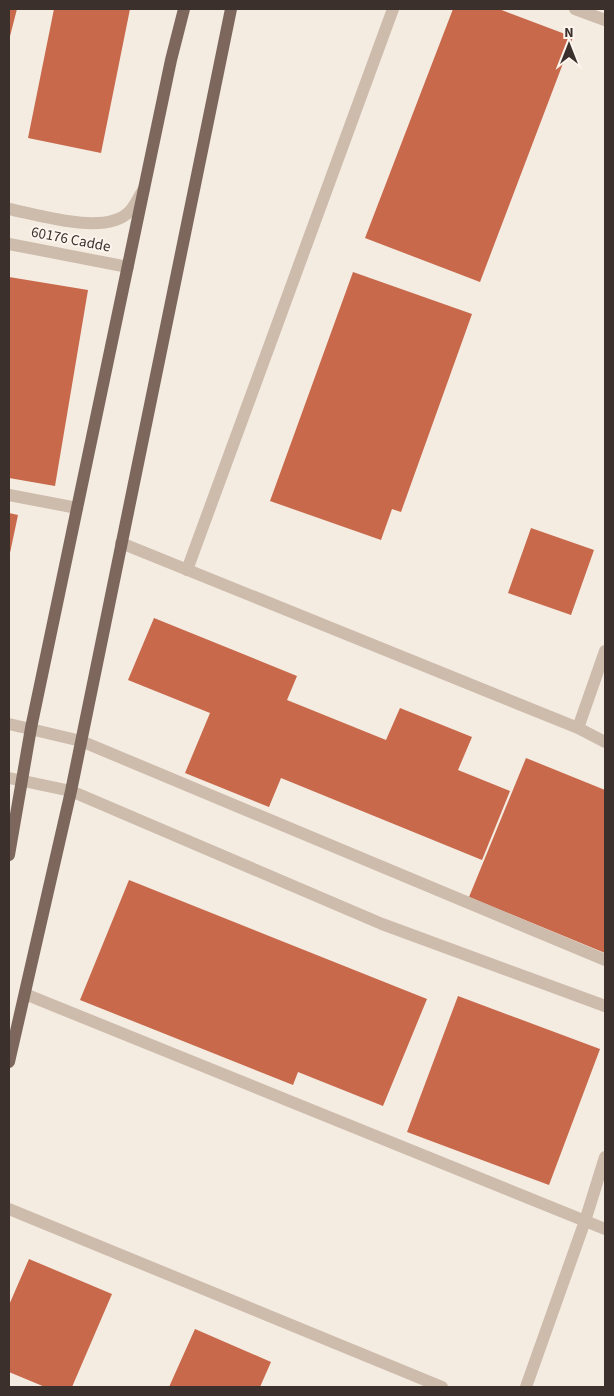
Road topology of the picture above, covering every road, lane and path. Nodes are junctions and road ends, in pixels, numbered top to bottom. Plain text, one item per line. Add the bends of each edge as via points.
1 (184, 9) edge
2 (231, 9) edge
3 (392, 9) edge
4 (575, 9) edge
5 (605, 20) edge
6 (145, 186) junction
7 (9, 209) edge
8 (9, 244) edge
9 (128, 267) junction
10 (9, 495) edge
11 (77, 508) junction
12 (121, 543) junction
13 (187, 570) junction
14 (605, 651) edge
15 (9, 724) edge
16 (31, 728) junction
17 (578, 728) junction
18 (81, 741) junction
19 (605, 742) edge
20 (9, 778) edge
21 (23, 781) junction
22 (71, 790) junction
23 (9, 855) edge
24 (605, 960) edge
25 (24, 994) junction
26 (605, 1006) edge
27 (9, 1062) edge
28 (605, 1157) edge
29 (9, 1209) edge
30 (585, 1221) junction
31 (605, 1229) edge
32 (442, 1387) edge
33 (526, 1387) edge

1 - 6 main road
2 - 12 main road
3 - 13 street
4 - 5 street
6 - 7 street via 129,212 111,222 78,223
6 - 9 main road
8 - 9 street, 60176 Cadde
9 - 11 main road
10 - 11 street
11 - 16 main road
12 - 13 street
12 - 18 main road
13 - 17 street
14 - 17 street
15 - 16 street
16 - 18 street
16 - 21 main road
17 - 19 street
18 - 22 main road
18 - 24 street
20 - 21 street
21 - 22 street
21 - 23 main road
22 - 25 main road
22 - 26 street via 382,924
25 - 27 main road
25 - 30 street
28 - 30 street
29 - 32 street
30 - 31 street
30 - 33 street

